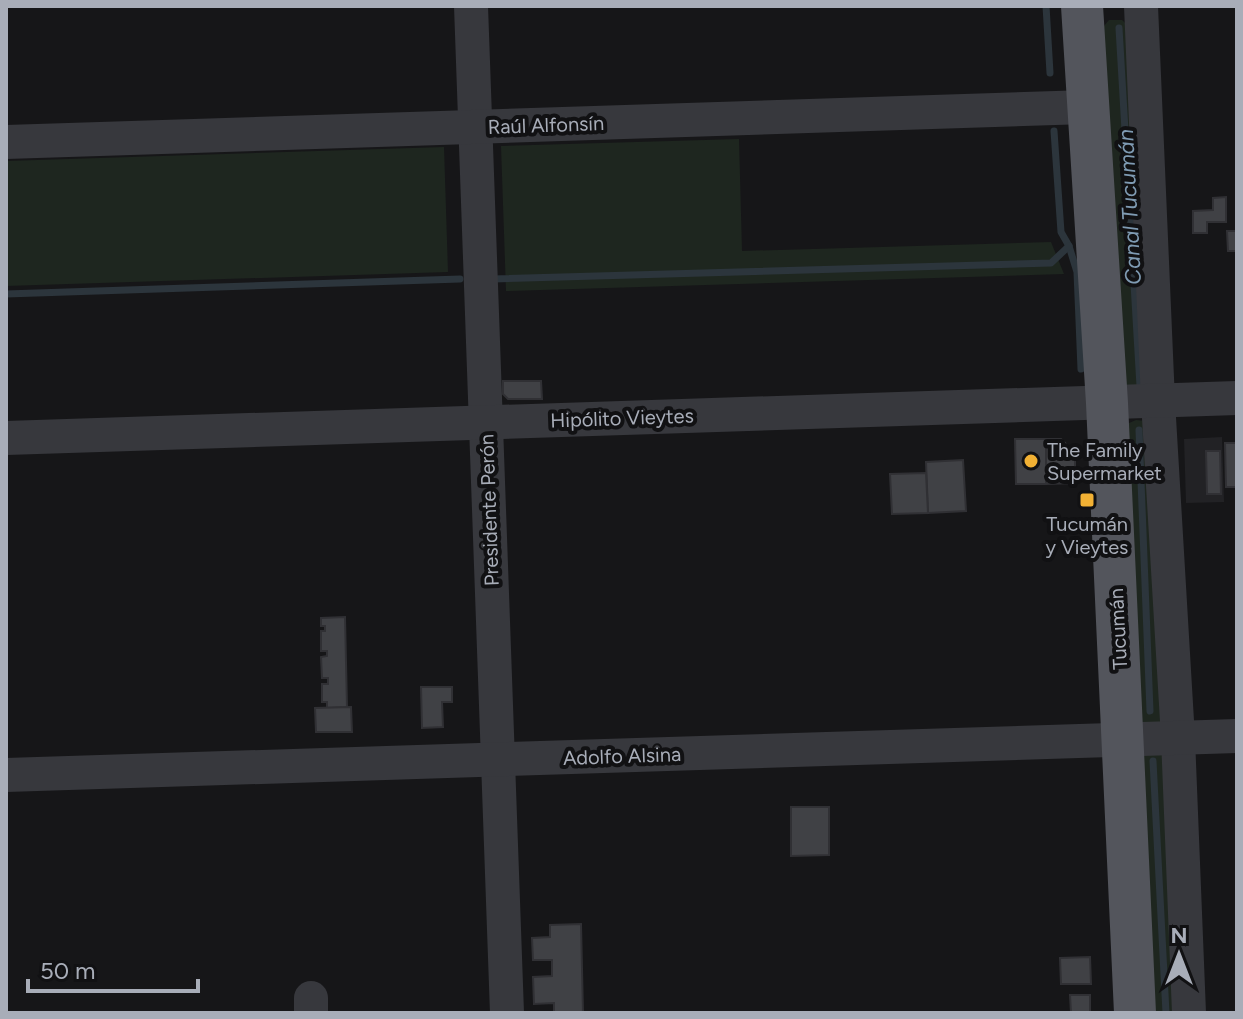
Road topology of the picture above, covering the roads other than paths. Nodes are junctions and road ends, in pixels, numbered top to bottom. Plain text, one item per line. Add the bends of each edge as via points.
1 (471, 6) edge
2 (1082, 6) edge
3 (1141, 6) edge
4 (1087, 107) junction
5 (475, 127) junction
6 (6, 142) edge
7 (1237, 398) edge
8 (1158, 401) junction
9 (1107, 403) junction
10 (486, 422) junction
11 (6, 438) edge
12 (1237, 736) edge
13 (1178, 738) junction
14 (1123, 740) junction
15 (498, 760) junction
16 (6, 775) edge
17 (507, 1013) edge
18 (1135, 1013) edge
19 (1189, 1013) edge

1 - 5 street, Presidente Perón
2 - 4 main road, Tucumán
3 - 8 street
4 - 5 street, Raúl Alfonsín
4 - 9 main road, Tucumán
5 - 6 street, Raúl Alfonsín
5 - 10 street, Presidente Perón
7 - 8 street, Hipólito Vieytes
8 - 9 street, Hipólito Vieytes
8 - 13 street
9 - 10 street, Hipólito Vieytes
9 - 14 main road, Tucumán
10 - 11 street, Hipólito Vieytes
10 - 15 street, Presidente Perón
12 - 13 street, Adolfo Alsina
13 - 14 street, Adolfo Alsina
13 - 19 street
14 - 15 street, Adolfo Alsina
14 - 18 main road, Tucumán
15 - 16 street, Adolfo Alsina
15 - 17 street, Presidente Perón

